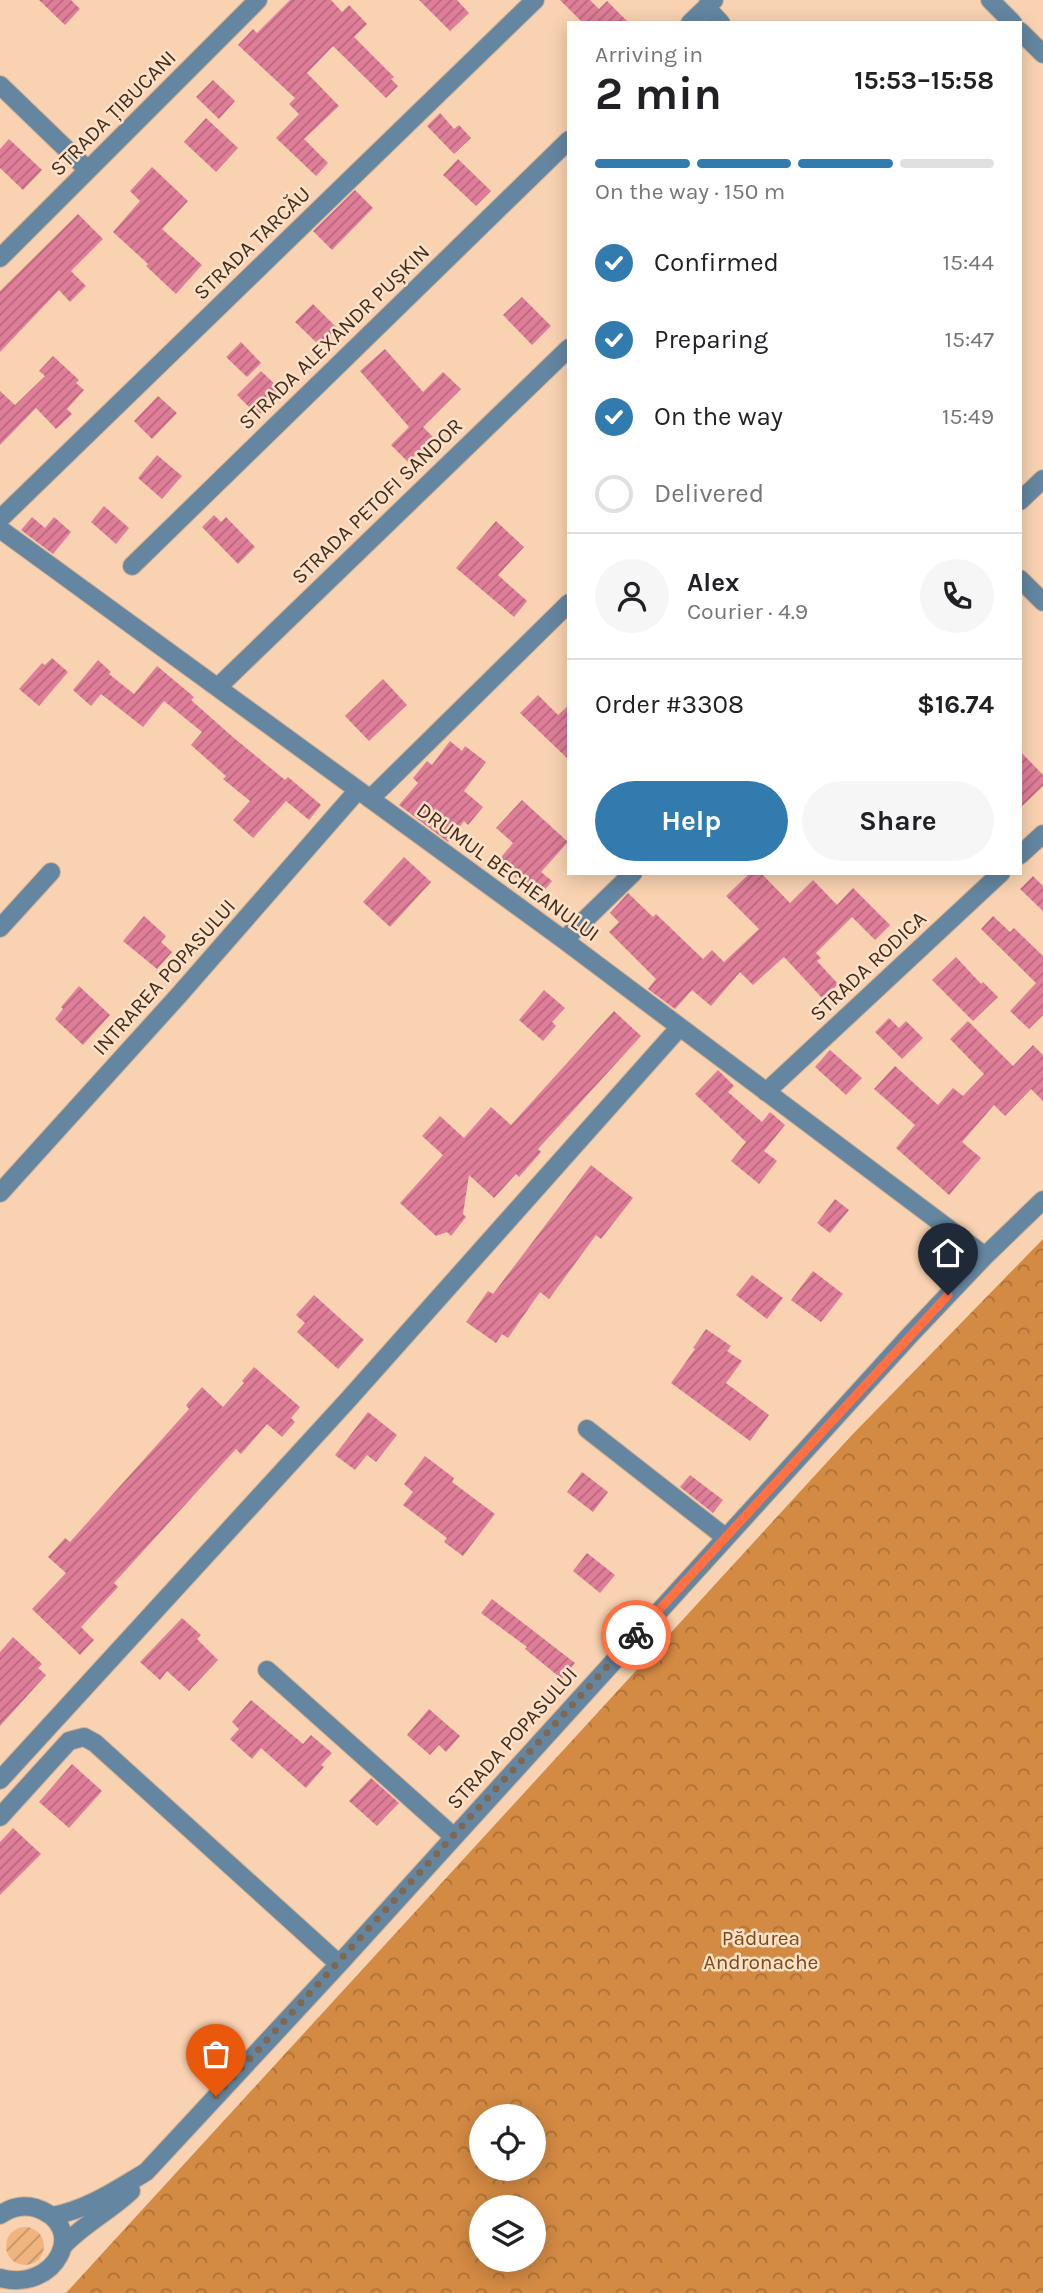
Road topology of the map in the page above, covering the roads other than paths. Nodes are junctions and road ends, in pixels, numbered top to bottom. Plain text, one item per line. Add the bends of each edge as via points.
1 (258, 0) edge
2 (535, 0) edge
3 (990, 0) edge
4 (710, 4) edge
5 (692, 21) edge
6 (720, 21) edge
7 (1011, 21) edge
8 (1022, 33) edge
9 (1043, 54) edge
10 (0, 85) edge
11 (567, 141) edge
12 (88, 170) junction
13 (0, 258) edge
14 (567, 350) edge
15 (1043, 479) edge
16 (1022, 499) edge
17 (0, 519) edge
18 (7, 534) edge
19 (0, 552) edge
20 (132, 566) dead end
21 (1022, 581) edge
22 (1043, 602) edge
23 (567, 605) edge
24 (218, 687) junction
25 (364, 794) junction
26 (1043, 834) edge
27 (1022, 853) edge
28 (51, 872) dead end
29 (631, 875) edge
30 (999, 875) edge
31 (0, 928) edge
32 (564, 940) junction
33 (679, 1028) junction
34 (765, 1092) junction
35 (0, 1192) edge
36 (1043, 1199) edge
37 (985, 1256) junction
38 (587, 1429) dead end
39 (724, 1538) junction
40 (267, 1670) dead end
41 (0, 1780) edge
42 (0, 1817) edge
43 (454, 1837) junction
44 (339, 1964) junction
45 (146, 2172) junction
46 (0, 2215) edge
47 (52, 2216) junction
48 (64, 2245) junction
49 (0, 2278) edge
50 (33, 2288) edge
51 (3, 2293) edge

1 - 12 street, STRADA ȚIBUCANI
2 - 17 street, STRADA TARCĂU
3 - 7 street
4 - 5 street
4 - 6 street
8 - 9 street
10 - 12 street
11 - 20 street, STRADA ALEXANDR PUȘKIN
12 - 13 street, STRADA ȚIBUCANI
14 - 24 street, STRADA PETOFI SANDOR
15 - 16 street
18 - 19 street
18 - 24 street, DRUMUL BECHEANULUI
21 - 22 street
23 - 25 street, INTRAREA POPASULUI
24 - 25 street, DRUMUL BECHEANULUI
25 - 32 street, DRUMUL BECHEANULUI
25 - 35 street, INTRAREA POPASULUI
26 - 27 street
28 - 31 street
29 - 32 street
30 - 34 street, STRADA RODICA
32 - 33 street, DRUMUL BECHEANULUI
33 - 34 street, DRUMUL BECHEANULUI
33 - 41 street via 338,1412
34 - 37 street, DRUMUL BECHEANULUI
36 - 37 street, STRADA POPASULUI
37 - 39 street, STRADA POPASULUI
38 - 39 street
39 - 43 street, STRADA POPASULUI
40 - 43 street
42 - 44 street via 69,1741 84,1737
43 - 44 street, STRADA POPASULUI
44 - 45 street, STRADA POPASULUI
45 - 47 street, STRADA POPASULUI via 96,2200
45 - 48 street via 125,2197
46 - 47 street via 28,2206
47 - 48 street via 61,2228
48 - 50 street via 52,2273
49 - 50 street
49 - 51 street

